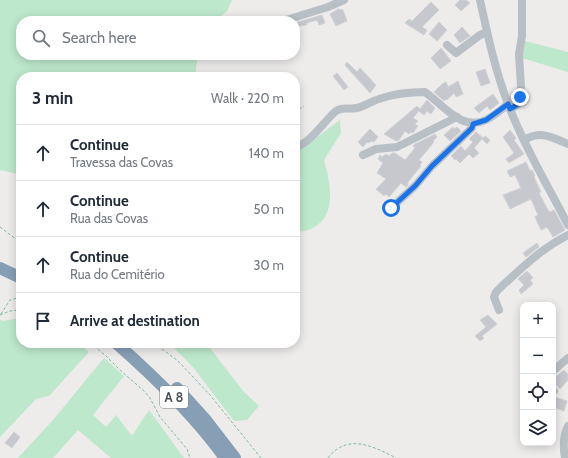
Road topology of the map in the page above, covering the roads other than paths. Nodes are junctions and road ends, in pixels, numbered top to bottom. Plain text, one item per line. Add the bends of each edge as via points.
1 (344, 0) edge
2 (480, 0) edge
3 (522, 0) edge
4 (299, 16) edge
5 (487, 32) junction
6 (447, 46) dead end
7 (509, 107) junction
8 (457, 117) junction
9 (473, 124) junction
10 (524, 140) junction
11 (568, 144) edge
12 (300, 145) edge
13 (363, 155) dead end
14 (391, 208) dead end
15 (568, 225) edge
16 (568, 235) edge
17 (0, 259) edge
18 (16, 267) edge
19 (0, 268) edge
20 (16, 276) edge
21 (499, 310) dead end
22 (121, 348) edge
23 (134, 348) edge
24 (568, 358) edge
25 (556, 368) edge
26 (568, 426) edge
27 (225, 458) edge
28 (235, 458) edge
29 (565, 458) edge

1 - 4 street
2 - 5 street
3 - 7 street via 520,97 517,105
5 - 6 street via 456,53
5 - 7 street
7 - 9 street
7 - 10 street
8 - 9 street
8 - 12 street via 425,92 404,93 379,99 359,108 345,107 337,110
8 - 13 street via 397,147 376,149
9 - 14 street via 472,128
10 - 11 street via 538,135
10 - 15 street
16 - 21 street via 540,252 496,292 494,297
17 - 18 highway
19 - 20 highway
22 - 27 highway, A 8 via 165,388
23 - 28 highway, A 8 via 190,402
24 - 25 street
26 - 29 street via 564,438

